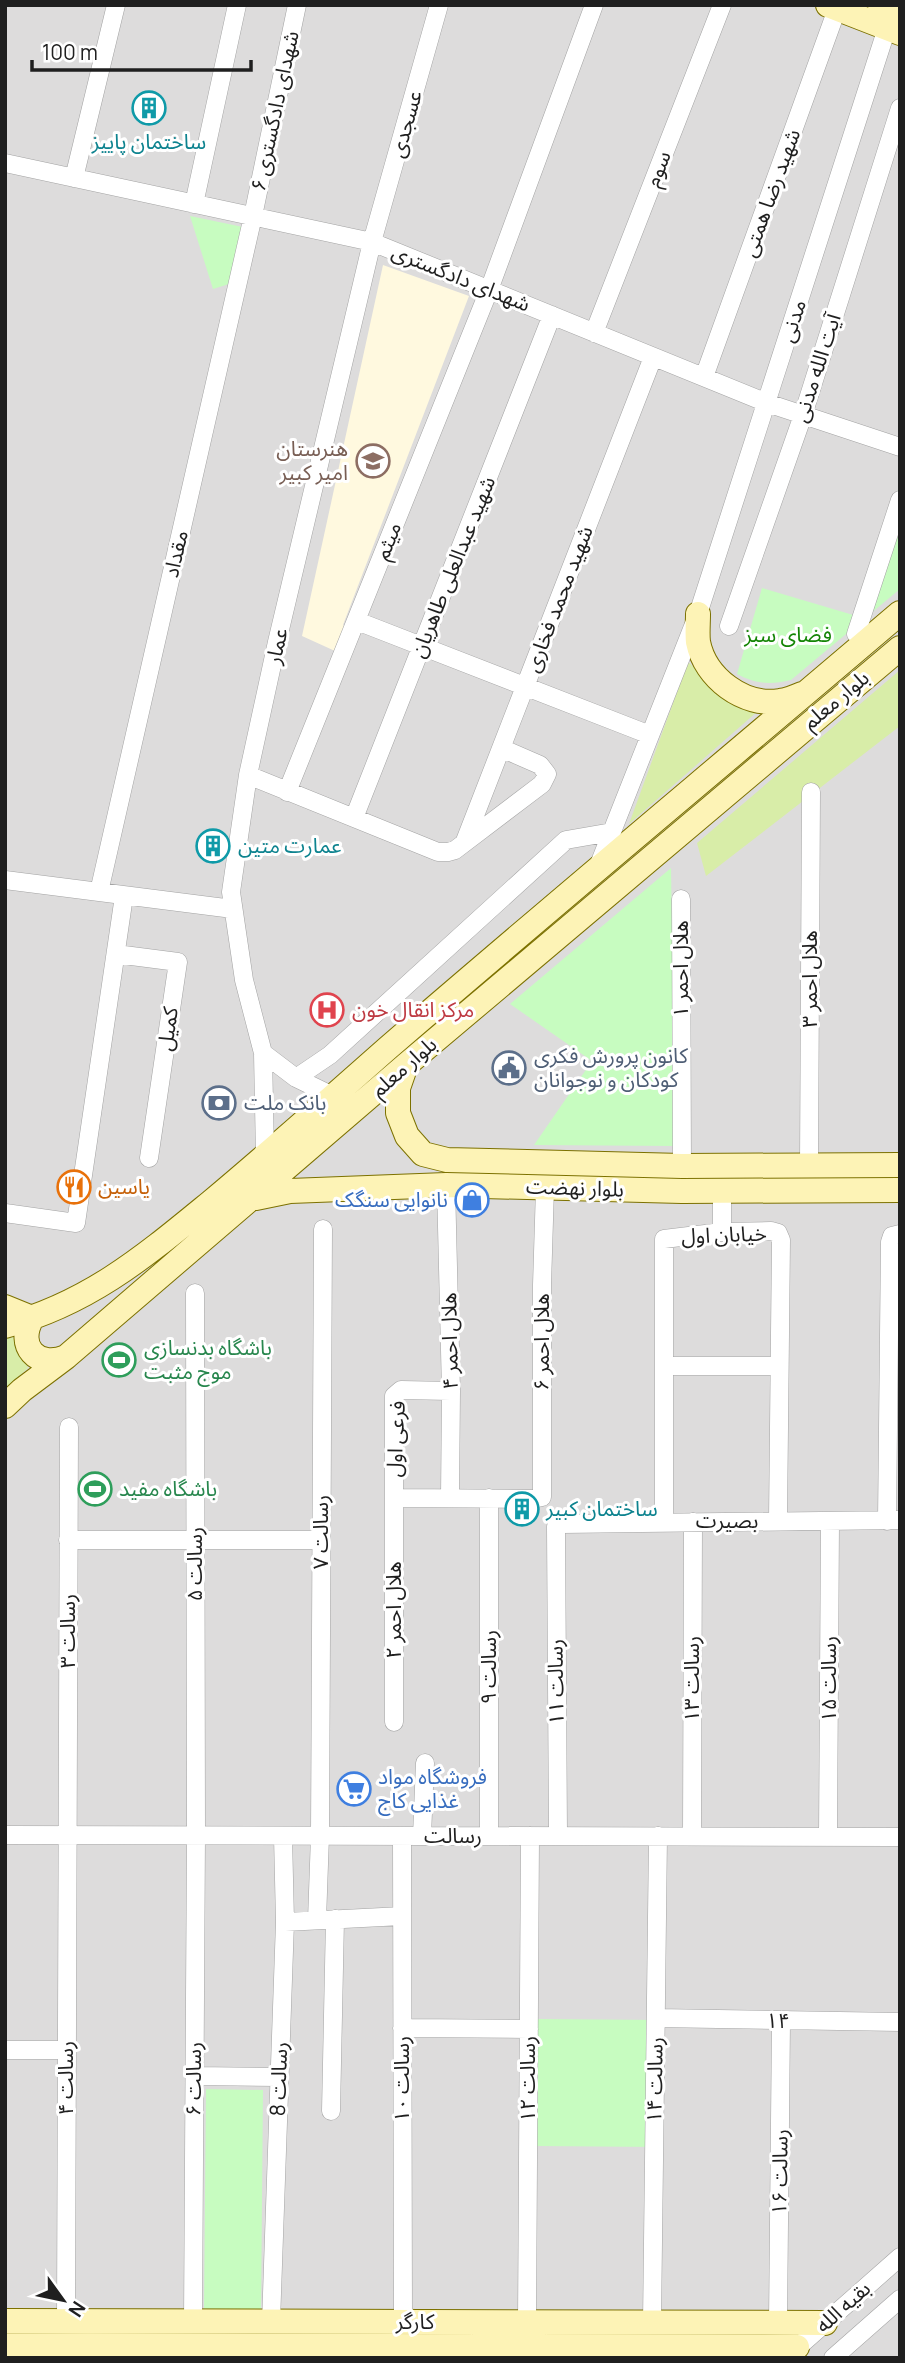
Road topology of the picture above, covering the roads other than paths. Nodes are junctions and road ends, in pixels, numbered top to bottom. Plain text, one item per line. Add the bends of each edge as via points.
1 (116, 5) edge
2 (237, 5) edge
3 (297, 5) edge
4 (439, 5) edge
5 (594, 5) edge
6 (722, 5) edge
7 (833, 7) edge
8 (893, 16) edge
9 (900, 108) edge
10 (5, 163) edge
11 (74, 178) junction
12 (194, 204) junction
13 (253, 216) junction
14 (373, 242) junction
15 (489, 290) junction
16 (552, 316) junction
17 (594, 332) junction
18 (653, 356) junction
19 (704, 377) junction
20 (767, 403) junction
21 (803, 415) junction
22 (900, 447) edge
23 (900, 500) edge
24 (698, 614) junction
25 (900, 614) edge
26 (357, 621) junction
27 (729, 626) dead end
28 (856, 635) dead end
29 (422, 647) junction
30 (900, 648) edge
31 (525, 688) junction
32 (806, 693) junction
33 (650, 735) junction
34 (501, 748) junction
35 (248, 775) junction
36 (287, 792) junction
37 (811, 792) dead end
38 (354, 818) junction
39 (612, 832) junction
40 (466, 841) junction
41 (597, 871) junction
42 (5, 880) edge
43 (99, 892) junction
44 (124, 895) junction
45 (681, 899) dead end
46 (233, 909) junction
47 (116, 954) junction
48 (263, 1053) junction
49 (406, 1065) junction
50 (296, 1078) junction
51 (333, 1096) junction
52 (423, 1154) junction
53 (265, 1156) junction
54 (149, 1158) dead end
55 (900, 1165) edge
56 (682, 1166) junction
57 (809, 1166) junction
58 (411, 1185) junction
59 (446, 1185) junction
60 (545, 1188) junction
61 (900, 1190) edge
62 (722, 1191) junction
63 (252, 1199) junction
64 (5, 1213) edge
65 (323, 1229) dead end
66 (722, 1232) junction
67 (900, 1234) edge
68 (195, 1293) dead end
69 (5, 1307) edge
70 (32, 1318) junction
71 (5, 1326) edge
72 (66, 1357) junction
73 (664, 1366) junction
74 (778, 1366) junction
75 (451, 1391) junction
76 (5, 1406) edge
77 (69, 1427) dead end
78 (394, 1497) junction
79 (450, 1497) junction
80 (489, 1498) junction
81 (893, 1520) edge
82 (778, 1521) junction
83 (830, 1521) junction
84 (664, 1522) junction
85 (693, 1522) junction
86 (556, 1527) joint
87 (68, 1540) junction
88 (194, 1540) junction
89 (321, 1540) junction
90 (394, 1722) dead end
91 (425, 1763) dead end
92 (5, 1835) edge
93 (66, 1835) junction
94 (196, 1835) junction
95 (283, 1836) junction
96 (320, 1836) junction
97 (402, 1836) junction
98 (422, 1836) junction
99 (489, 1836) junction
100 (530, 1836) junction
101 (558, 1836) junction
102 (658, 1836) junction
103 (692, 1836) junction
104 (828, 1837) junction
105 (900, 1837) edge
106 (402, 1916) junction
107 (326, 1920) junction
108 (285, 1922) junction
109 (656, 2018) junction
110 (781, 2021) junction
111 (900, 2022) edge
112 (402, 2028) junction
113 (529, 2029) junction
114 (5, 2050) edge
115 (66, 2050) junction
116 (194, 2076) junction
117 (279, 2077) junction
118 (331, 2111) dead end
119 (900, 2257) edge
120 (900, 2299) edge
121 (5, 2321) edge
122 (66, 2321) junction
123 (193, 2322) junction
124 (271, 2322) junction
125 (527, 2323) junction
126 (652, 2323) junction
127 (778, 2323) junction
128 (825, 2323) junction
129 (110, 2334) junction
130 (403, 2342) edge
131 (5, 2346) edge
132 (35, 2352) edge
133 (161, 2352) edge
134 (282, 2352) edge
135 (533, 2352) edge
136 (792, 2353) edge
137 (833, 2358) edge

1 - 11 street
2 - 12 street
3 - 13 street, شهدای دادگستری ۶
4 - 14 street, عسجدی
5 - 15 street, میثم
6 - 17 street, سوم
7 - 8 main road
7 - 19 street, شهید رضا همتی
8 - 20 street, مدنی
9 - 21 street, آیت الله مدنی
10 - 11 street, شهدای دادگستری
11 - 12 street, شهدای دادگستری
12 - 13 street, شهدای دادگستری
13 - 14 street, شهدای دادگستری
13 - 43 street, مقداد
14 - 15 street, شهدای دادگستری
14 - 35 street, عمار
15 - 16 street, شهدای دادگستری
15 - 26 street, میثم
16 - 17 street, شهدای دادگستری
16 - 29 street, شهید عبدالعلی طاهریان
17 - 18 street, شهدای دادگستری
18 - 19 street, شهدای دادگستری
18 - 31 street, شهید محمد فخاری
19 - 20 street, شهدای دادگستری
20 - 21 street, شهدای دادگستری
20 - 24 street, مدنی
21 - 22 street, شهدای دادگستری
21 - 27 street, آیت الله مدنی
23 - 28 street
24 - 32 main road via 698,642 708,668 727,688 752,700 779,702
24 - 33 street, مدنی
25 - 32 main road, بلوار معلم
26 - 29 street
26 - 36 street, میثم
29 - 31 street
29 - 38 street, شهید عبدالعلی طاهریان
30 - 49 main road, بلوار معلم
31 - 33 street
31 - 34 street, شهید محمد فخاری
32 - 41 main road, بلوار معلم
33 - 39 street, مدنی
34 - 40 street, شهید محمد فخاری
34 - 40 street via 540,765 547,774 542,784
35 - 36 street
35 - 46 street, عمار via 231,892
36 - 38 street
37 - 57 street, هلال احمر ۳
38 - 40 street via 438,852 455,850
39 - 41 street, مدنی
39 - 50 street via 566,840 330,1055
41 - 51 main road, بلوار معلم
42 - 43 street
43 - 44 street
44 - 46 street
44 - 47 street
45 - 56 street, هلال احمر ۱
46 - 48 street, عمار via 244,980
47 - 54 street, کمیل via 178,962
47 - 64 street via 76,1223
48 - 50 street
48 - 53 street, عمار
49 - 52 main road via 398,1088 398,1112 407,1136
49 - 63 main road, بلوار معلم
50 - 51 street
51 - 53 main road, بلوار معلم
52 - 56 main road, بلوار نهضت via 447,1160
52 - 58 main road via 411,1163
53 - 70 main road, بلوار معلم via 139,1261 78,1299
55 - 57 main road, بلوار نهضت
56 - 57 main road, بلوار نهضت
58 - 59 main road, بلوار نهضت
58 - 63 main road, بلوار نهضت via 290,1191
59 - 60 main road, بلوار نهضت
59 - 75 street, هلال احمر ۴
60 - 62 main road, بلوار نهضت
60 - 80 street, هلال احمر ۶ via 542,1497
61 - 62 main road, بلوار نهضت
62 - 66 street
63 - 72 main road, بلوار معلم
65 - 89 street, رسالت ۷
66 - 73 street, خیابان اول via 664,1239
66 - 74 street, خیابان اول via 778,1233 781,1240
67 - 81 street via 890,1242
68 - 88 street, رسالت ۵
69 - 70 main road
70 - 71 main road, بلوار معلم
70 - 72 main road via 26,1338 29,1349 46,1361
72 - 76 main road, بلوار معلم
73 - 74 street
73 - 84 street, خیابان اول
74 - 82 street, خیابان اول
75 - 78 street, فرعی اول via 401,1390 394,1395
75 - 79 street, هلال احمر ۴
77 - 87 street, رسالت ۳
78 - 79 street
78 - 90 street, هلال احمر ۲
79 - 80 street
80 - 99 street, رسالت ۹
81 - 83 street, بصیرت
82 - 83 street, بصیرت
82 - 85 street, بصیرت
83 - 104 street, رسالت ۱۵
84 - 85 street, بصیرت
84 - 86 street, بصیرت
85 - 103 street, رسالت ۱۳
86 - 101 street, رسالت ۱۱
87 - 88 street
87 - 93 street, رسالت ۳
88 - 89 street
88 - 94 street, رسالت ۵
89 - 96 street, رسالت ۷
91 - 98 street
92 - 93 street, رسالت
93 - 94 street, رسالت
93 - 115 street, رسالت ۴
94 - 95 street, رسالت
94 - 116 street, رسالت ۶
95 - 96 street, رسالت
95 - 108 street, رسالت 8
96 - 97 street, رسالت
96 - 107 street, رسالت ۷
97 - 98 street, رسالت
97 - 106 street, رسالت ۱۰
98 - 99 street, رسالت
99 - 100 street, رسالت
100 - 101 street, رسالت
100 - 113 street, رسالت ۱۲
101 - 102 street, رسالت
102 - 103 street, رسالت
102 - 109 street, رسالت ۱۴
103 - 104 street, رسالت
104 - 105 street, رسالت
106 - 107 street
106 - 112 street, رسالت ۱۰
107 - 108 street
107 - 118 street, رسالت ۷
108 - 117 street, رسالت 8
109 - 110 street, ۱۴
109 - 126 street, رسالت ۱۴
110 - 111 street, ۱۴
110 - 127 street, رسالت ۱۶
112 - 113 street
112 - 130 street, رسالت ۱۰
113 - 125 street, رسالت ۱۲
114 - 115 street
115 - 122 street, رسالت ۴
116 - 117 street
116 - 123 street, رسالت ۶
117 - 124 street, رسالت 8
119 - 128 street, بقیه الله
120 - 137 street, بقیه الله
121 - 122 main road, کارگر
122 - 129 main road, کارگر
123 - 124 main road, کارگر
123 - 129 main road, کارگر
124 - 130 main road, کارگر
125 - 126 main road, کارگر
125 - 130 main road, کارگر
126 - 127 main road, کارگر
127 - 128 main road, کارگر
128 - 136 street, بقیه الله
129 - 132 main road, کارگر
129 - 133 main road, کارگر
130 - 134 main road, کارگر
130 - 135 main road, کارگر
131 - 132 main road, کارگر
133 - 134 main road, کارگر
135 - 136 main road, کارگر

